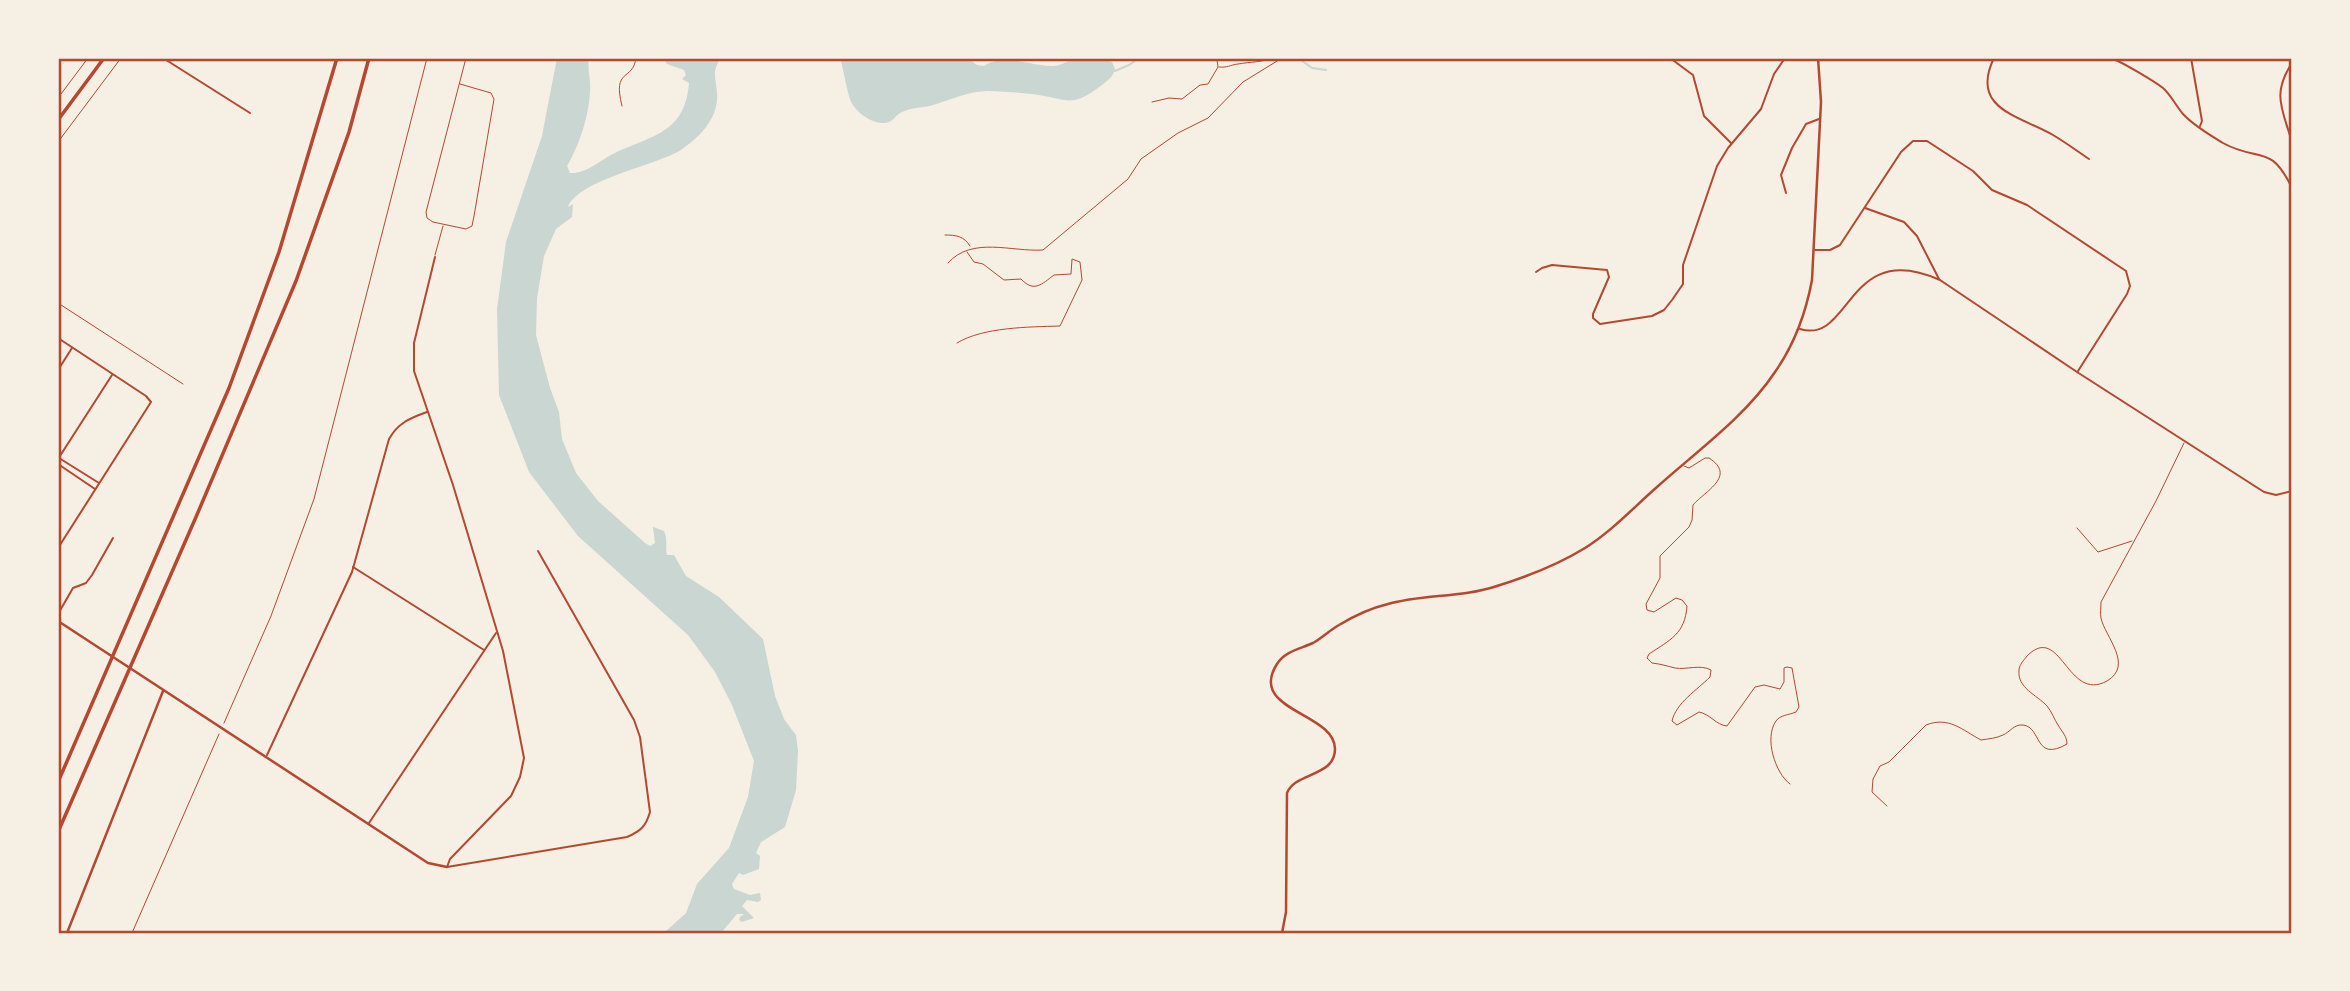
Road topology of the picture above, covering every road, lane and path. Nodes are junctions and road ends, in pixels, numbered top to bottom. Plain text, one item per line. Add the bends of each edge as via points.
1 (88, 58) edge
2 (104, 58) edge
3 (121, 58) edge
4 (163, 58) edge
5 (337, 58) edge
6 (369, 58) edge
7 (427, 58) edge
8 (466, 58) edge
9 (636, 58) edge
10 (1211, 58) edge
11 (1275, 58) edge
12 (1282, 58) edge
13 (1671, 58) edge
14 (1784, 58) edge
15 (1818, 58) edge
16 (1994, 58) edge
17 (2111, 58) edge
18 (2191, 58) edge
19 (2292, 63) edge
20 (1218, 67) junction
21 (460, 84) junction
22 (58, 98) edge
23 (1152, 102) dead end
24 (622, 106) dead end
25 (250, 113) dead end
26 (1820, 119) junction
27 (58, 120) edge
28 (2199, 127) junction
29 (58, 142) edge
30 (2292, 143) edge
31 (1731, 144) junction
32 (2089, 159) dead end
33 (2292, 188) edge
34 (1786, 193) dead end
35 (1865, 208) junction
36 (443, 225) junction
37 (945, 235) dead end
38 (971, 248) junction
39 (965, 250) junction
40 (1815, 250) junction
41 (435, 257) joint
42 (948, 263) dead end
43 (1536, 272) dead end
44 (1940, 280) junction
45 (58, 303) edge
46 (1798, 329) junction
47 (58, 338) edge
48 (957, 343) dead end
49 (72, 348) junction
50 (58, 370) edge
51 (2077, 372) junction
52 (113, 374) junction
53 (183, 384) dead end
54 (427, 412) junction
55 (2185, 441) junction
56 (58, 458) edge
57 (58, 464) edge
58 (1682, 465) junction
59 (100, 484) junction
60 (96, 489) junction
61 (2292, 491) edge
62 (2077, 528) dead end
63 (113, 538) dead end
64 (2134, 540) junction
65 (58, 548) edge
66 (538, 551) dead end
67 (354, 567) junction
68 (58, 614) edge
69 (58, 621) edge
70 (497, 632) junction
71 (485, 651) junction
72 (163, 691) junction
73 (223, 725) dead end
74 (220, 733) dead end
75 (266, 756) junction
76 (58, 782) edge
77 (1790, 784) dead end
78 (1887, 806) dead end
79 (368, 824) junction
80 (58, 832) edge
81 (447, 867) junction
82 (67, 933) edge
83 (131, 933) edge
84 (1282, 933) edge

1 - 22 path
2 - 27 main road
3 - 29 path
4 - 25 street
5 - 76 main road via 284,239 229,388
6 - 80 main road via 296,281
7 - 73 path via 314,499 271,616
8 - 21 lane
9 - 24 lane via 620,81
10 - 20 path via 1217,60
11 - 20 path
12 - 38 path via 1243,82 1208,118 1141,159 1128,179 1043,250
13 - 31 street via 1693,75 1704,116
14 - 31 street via 1760,109
15 - 26 street
16 - 32 street via 1988,81 1993,101
17 - 28 street via 2161,86
18 - 28 street via 2202,121
19 - 30 street via 2279,96
20 - 23 path via 1208,84 1182,99
21 - 36 lane via 426,212 429,220
21 - 36 lane via 493,94 494,112 472,226
26 - 34 street via 1806,124 1792,148 1781,175
26 - 40 street
28 - 33 street via 2227,145 2272,159
31 - 43 street via 1714,175 1684,265 1683,284 1664,310 1643,319 1600,324 1593,314 1609,277 1607,270 1552,265
35 - 40 street via 1840,245
35 - 44 street via 1904,222 1917,236
35 - 51 street via 1908,144 1927,141 1973,171 1992,190 2026,205 2121,267 2129,277 2127,294
36 - 41 lane
37 - 38 path via 966,239
38 - 39 path
39 - 42 path
39 - 48 path via 974,262 1004,280 1021,279 1027,286 1044,285 1054,275 1071,274 1073,258 1080,262 1082,280 1060,326 975,334
40 - 46 street
41 - 54 street via 412,358
44 - 46 street via 1912,269 1882,273 1867,281 1823,329
44 - 51 street
45 - 53 lane
46 - 58 street via 1755,398
47 - 49 street
49 - 50 street
49 - 52 street
51 - 55 street
52 - 56 street
52 - 59 street via 151,402
54 - 67 street via 395,427 389,439
54 - 70 street
55 - 61 street via 2264,492
55 - 64 lane
56 - 59 street
57 - 60 street
58 - 77 lane via 1689,468 1709,458 1718,467 1719,478 1693,505 1689,527 1660,556 1660,578 1647,610 1654,612 1676,598 1688,606 1687,620 1679,633 1647,658 1676,668 1711,670 1710,677 1673,715 1677,725 1699,712 1727,726 1752,689 1764,685 1780,689 1784,668 1792,668 1799,707 1774,723 1772,738 1778,768
58 - 84 street via 1593,542 1571,555 1479,592 1387,604 1349,619 1281,658 1273,673 1273,691 1322,727 1335,750 1324,768 1294,784 1287,793
59 - 60 street
60 - 65 street
62 - 64 lane via 2098,552
63 - 68 street via 92,575 73,589
64 - 78 lane via 2101,602 2101,618 2118,657 2113,675 2104,682 2081,682 2051,650 2031,653 2019,670 2025,687 2052,712 2067,744 2046,748 2024,725 1981,740 1957,724 1931,723 1875,773 1872,792
66 - 81 street via 634,720 649,812 646,823 627,837
67 - 71 street
67 - 75 street
69 - 72 street
70 - 71 street
70 - 81 street via 523,754 522,772 511,796
71 - 79 street
72 - 75 street
72 - 82 street
74 - 83 path
75 - 79 street
79 - 81 street via 428,863

